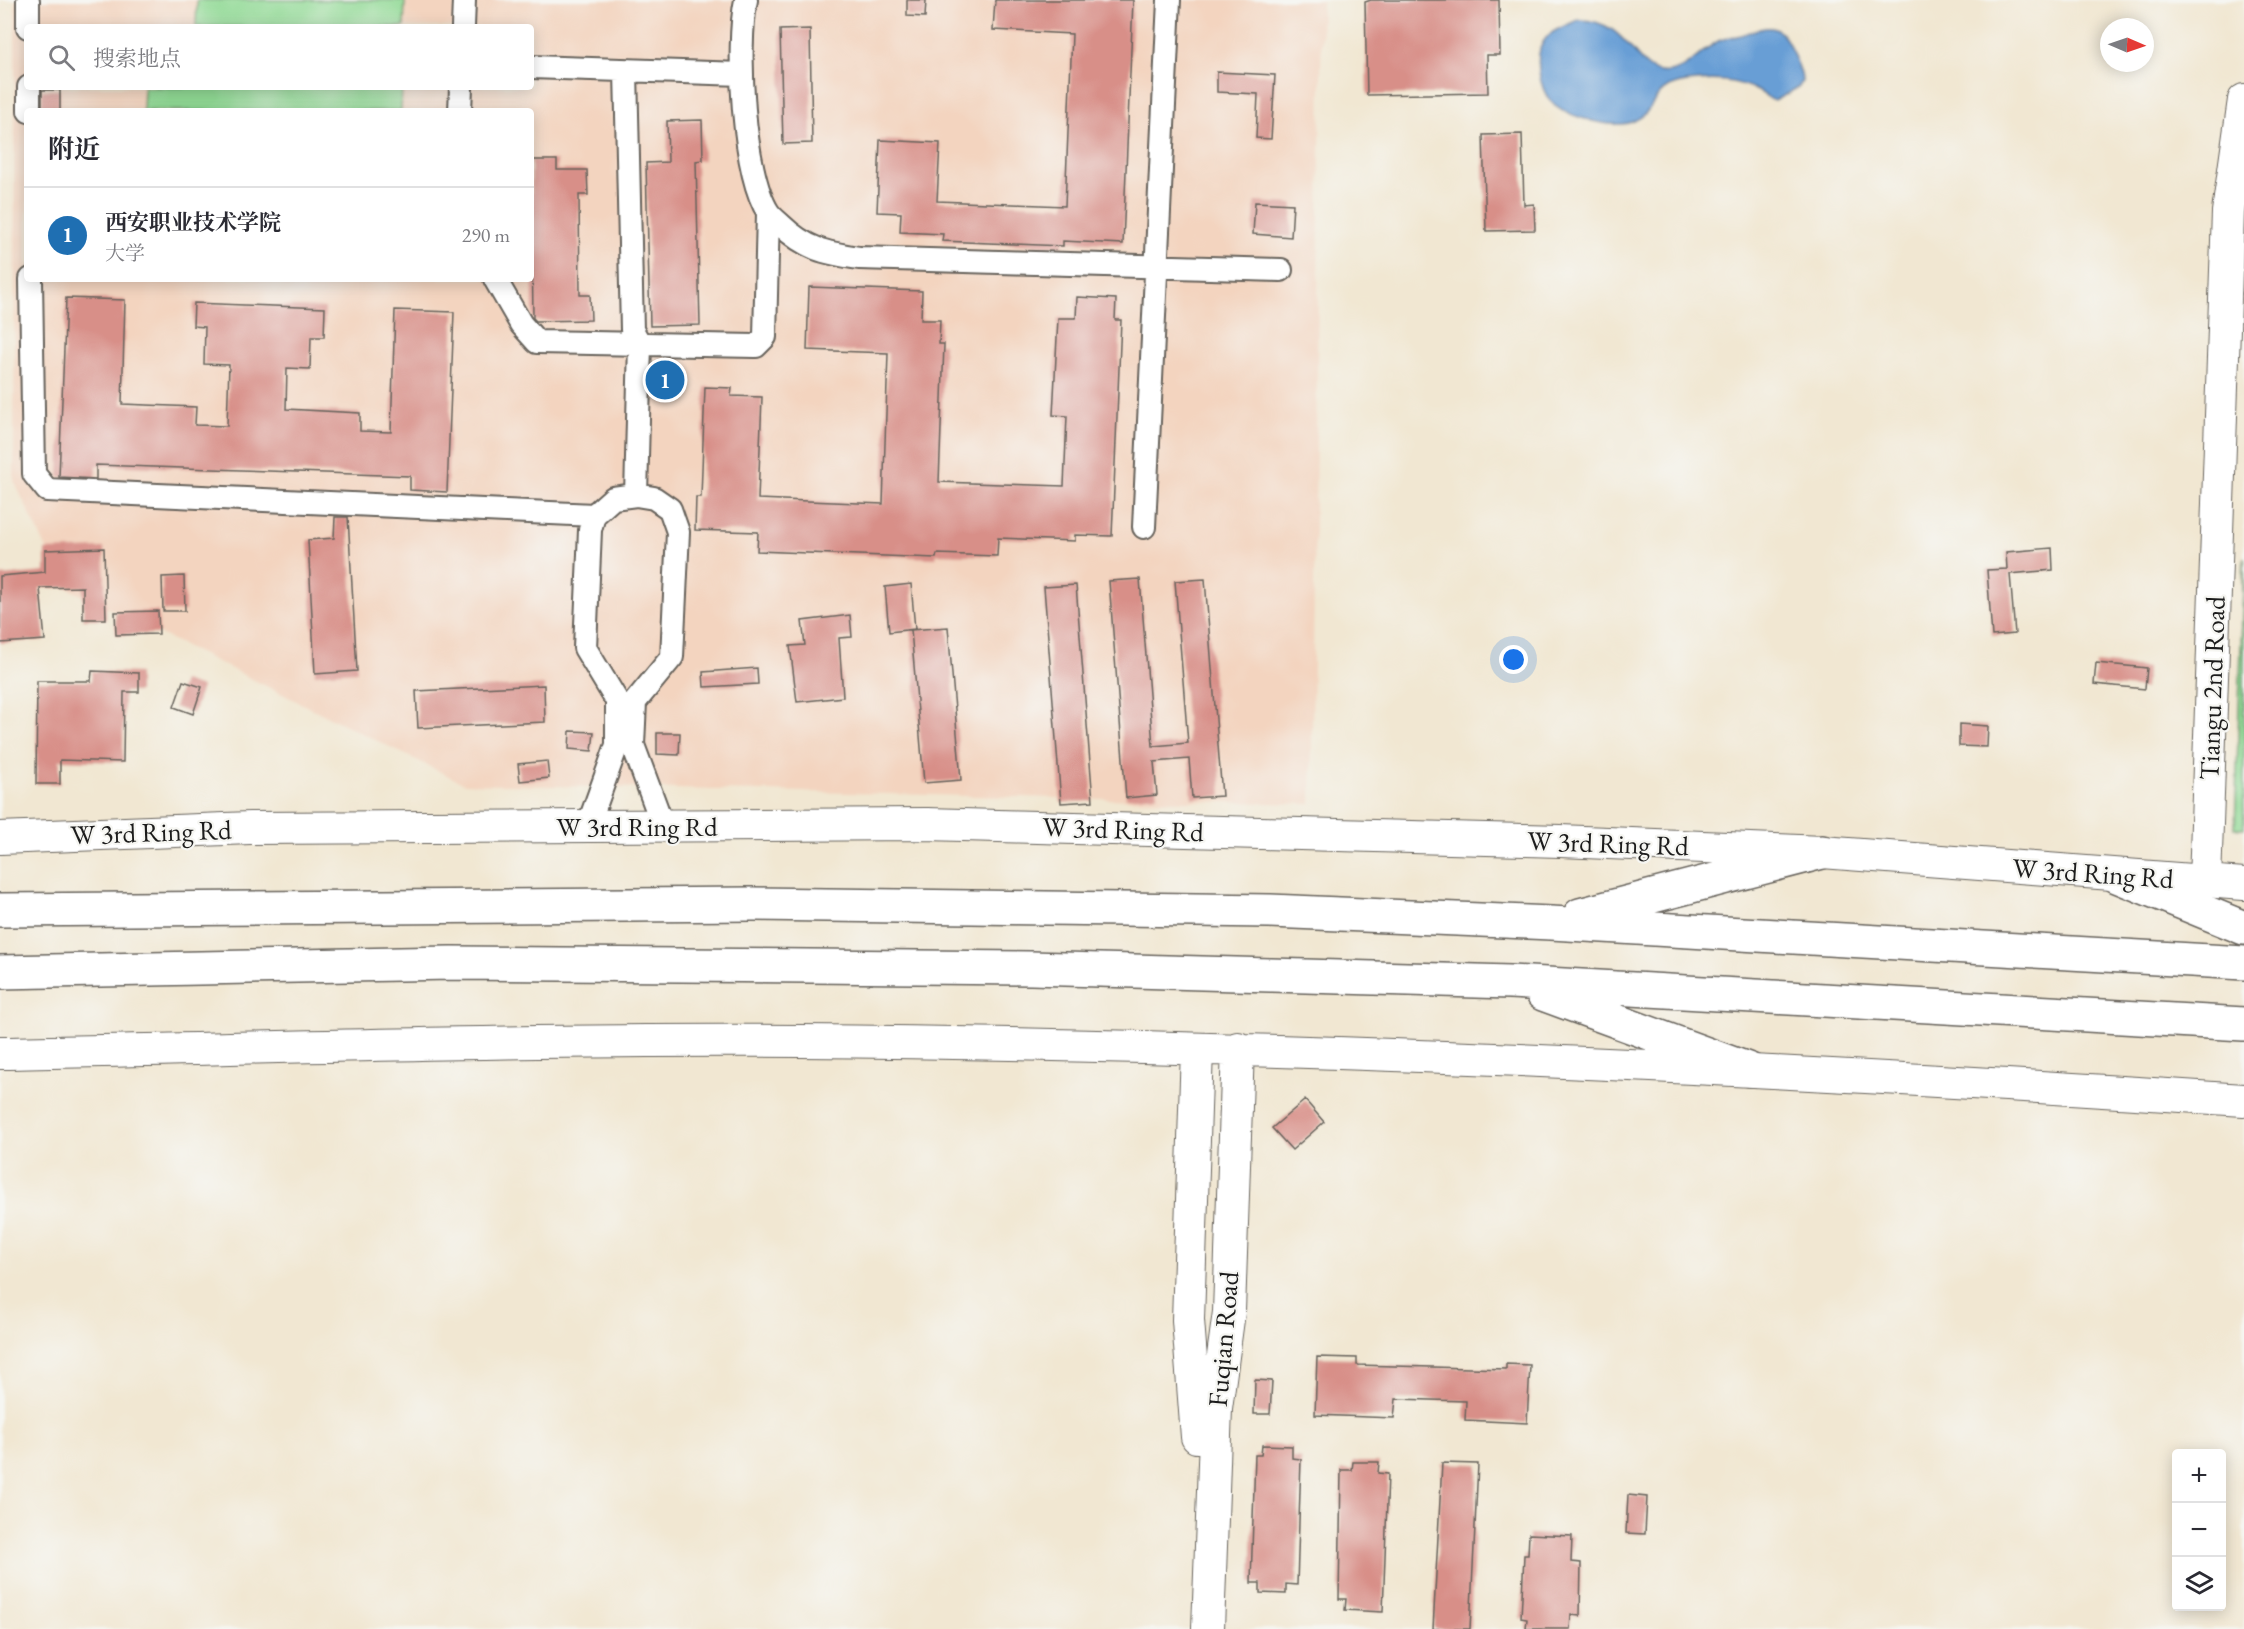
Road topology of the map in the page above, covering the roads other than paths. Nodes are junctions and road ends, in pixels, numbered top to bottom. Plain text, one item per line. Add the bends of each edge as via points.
1 (28, 0) edge
2 (465, 0) edge
3 (746, 0) edge
4 (1169, 0) edge
5 (28, 24) edge
6 (463, 24) edge
7 (534, 67) edge
8 (626, 71) junction
9 (742, 74) junction
10 (29, 90) edge
11 (461, 90) edge
12 (2244, 100) edge
13 (29, 108) edge
14 (460, 108) edge
15 (768, 212) junction
16 (1156, 267) junction
17 (1281, 270) dead end
18 (31, 282) edge
19 (497, 282) edge
20 (640, 344) junction
21 (2232, 444) edge
22 (636, 495) junction
23 (594, 515) junction
24 (1144, 527) dead end
25 (588, 826) junction
26 (663, 826) junction
27 (0, 838) edge
28 (1822, 852) junction
29 (2117, 876) junction
30 (2205, 882) junction
31 (2244, 884) edge
32 (0, 910) edge
33 (1551, 923) junction
34 (2244, 928) edge
35 (2244, 963) edge
36 (0, 972) edge
37 (1510, 982) junction
38 (2244, 1024) edge
39 (1197, 1048) junction
40 (1238, 1048) junction
41 (0, 1053) edge
42 (1750, 1070) junction
43 (2244, 1100) edge
44 (1190, 1629) edge
45 (1208, 1629) edge

1 - 5 street
2 - 6 street
3 - 9 street
4 - 16 street
7 - 8 street
8 - 9 street
8 - 20 street via 632,330
9 - 15 street via 749,156
10 - 13 street
11 - 14 street
12 - 21 main road, Tiangu 2nd Road via 2228,212
15 - 16 street via 797,240 825,254
15 - 20 street via 765,337 756,346
16 - 17 street
16 - 24 street
18 - 23 street via 34,474 47,490
19 - 20 street via 520,324 537,342
20 - 22 street
21 - 30 main road, Tiangu 2nd Road
22 - 23 street via 613,498
22 - 26 street via 654,498 670,509 678,532 672,657 634,702 633,745
23 - 25 street via 585,648 617,701 617,745
25 - 26 main road, W 3rd Ring Rd
25 - 27 main road, W 3rd Ring Rd via 250,828
26 - 28 main road, W 3rd Ring Rd via 927,824 1536,840
28 - 29 main road, W 3rd Ring Rd
28 - 33 highway
29 - 30 main road, W 3rd Ring Rd
29 - 34 highway
30 - 31 main road, W 3rd Ring Rd
32 - 33 highway via 754,904 1258,911
33 - 35 highway
36 - 37 highway via 463,963 1031,968
37 - 38 highway
37 - 42 highway
39 - 40 main road
39 - 41 main road via 799,1041
39 - 44 main road, Fuqian Road via 1188,1320 1198,1427
40 - 42 main road
40 - 45 main road, Fuqian Road via 1229,1312 1216,1408
42 - 43 main road

